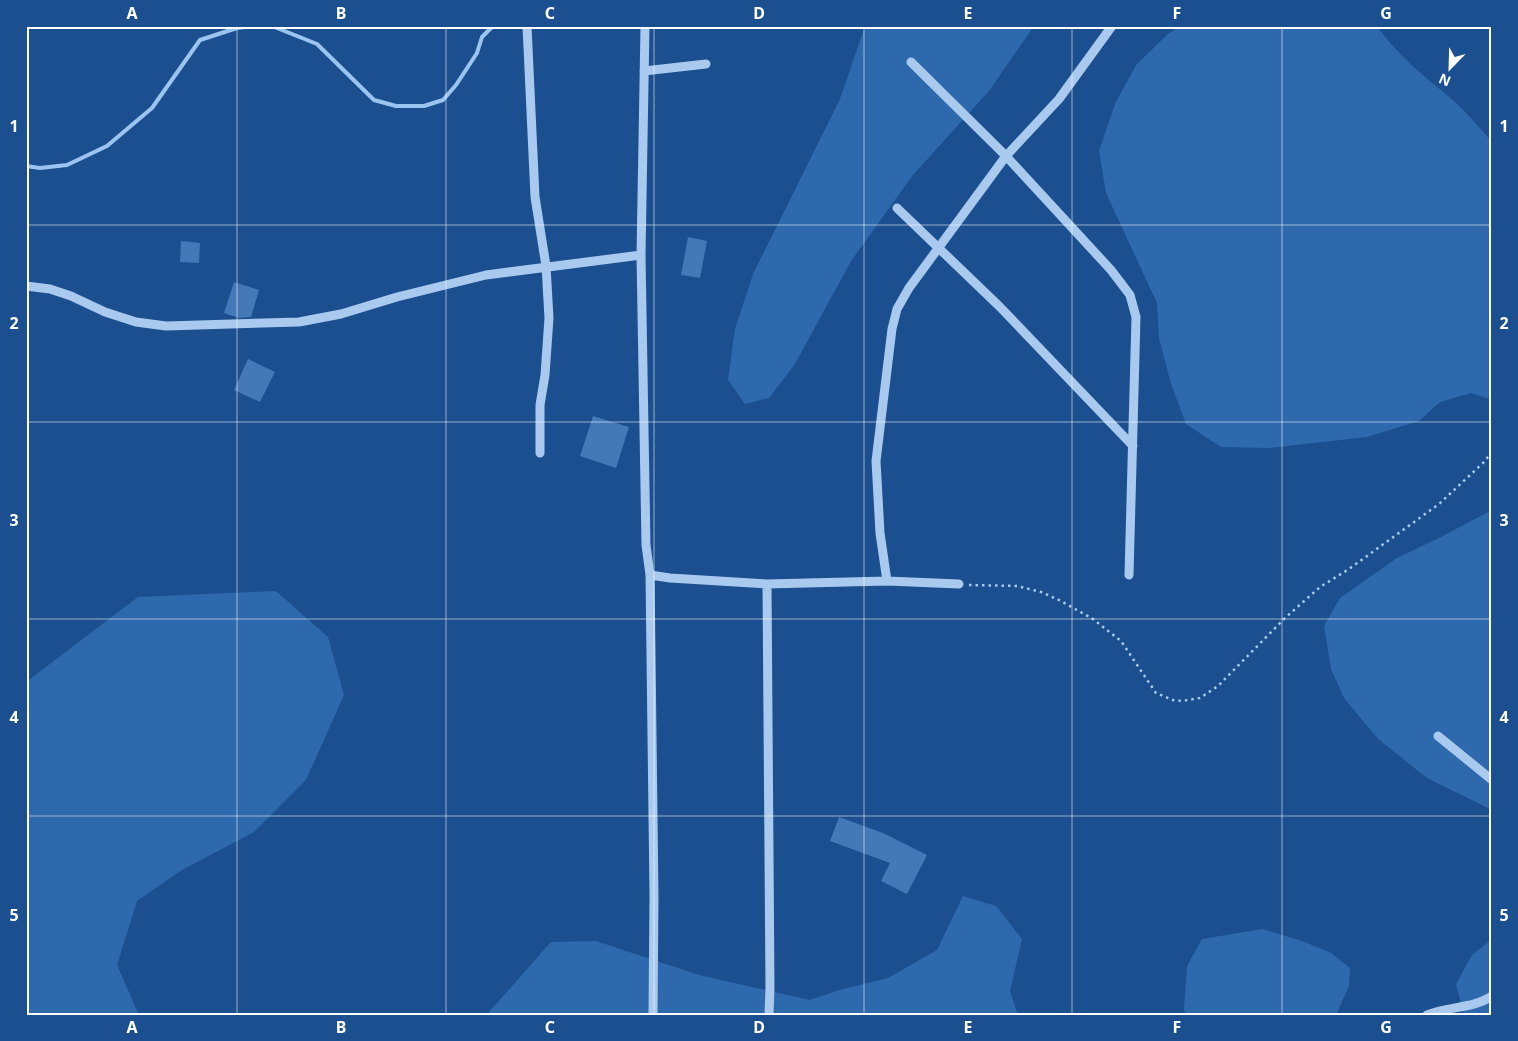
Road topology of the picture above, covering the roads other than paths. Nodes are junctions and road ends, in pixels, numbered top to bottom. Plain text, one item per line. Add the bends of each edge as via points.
1 (527, 26) edge
2 (645, 26) edge
3 (1112, 26) edge
4 (911, 62) dead end
5 (706, 64) dead end
6 (644, 71) junction
7 (1006, 156) junction
8 (897, 208) dead end
9 (939, 247) junction
10 (641, 255) junction
11 (546, 266) junction
12 (26, 286) edge
13 (1133, 446) junction
14 (540, 453) dead end
15 (650, 575) junction
16 (1129, 575) dead end
17 (887, 581) junction
18 (767, 584) junction
19 (959, 584) road end
20 (1438, 736) dead end
21 (1492, 780) edge
22 (1492, 996) edge
23 (653, 1015) edge
24 (769, 1015) edge
25 (1427, 1015) edge

1 - 11 street via 535,197
2 - 6 street
3 - 7 street via 1059,98
4 - 7 street
5 - 6 street
6 - 10 street
7 - 9 street
7 - 13 street via 1130,295 1136,317
8 - 9 street
9 - 13 street
9 - 17 street via 898,309 888,349 876,461 880,533
10 - 11 street
10 - 15 street via 646,545
11 - 12 street via 486,275 307,321 225,325 166,326 136,322 50,289
11 - 14 street via 549,318 540,405
13 - 16 street
15 - 18 street
15 - 23 street
17 - 18 street
17 - 19 street
18 - 24 street
20 - 21 street
22 - 25 street via 1485,1001

